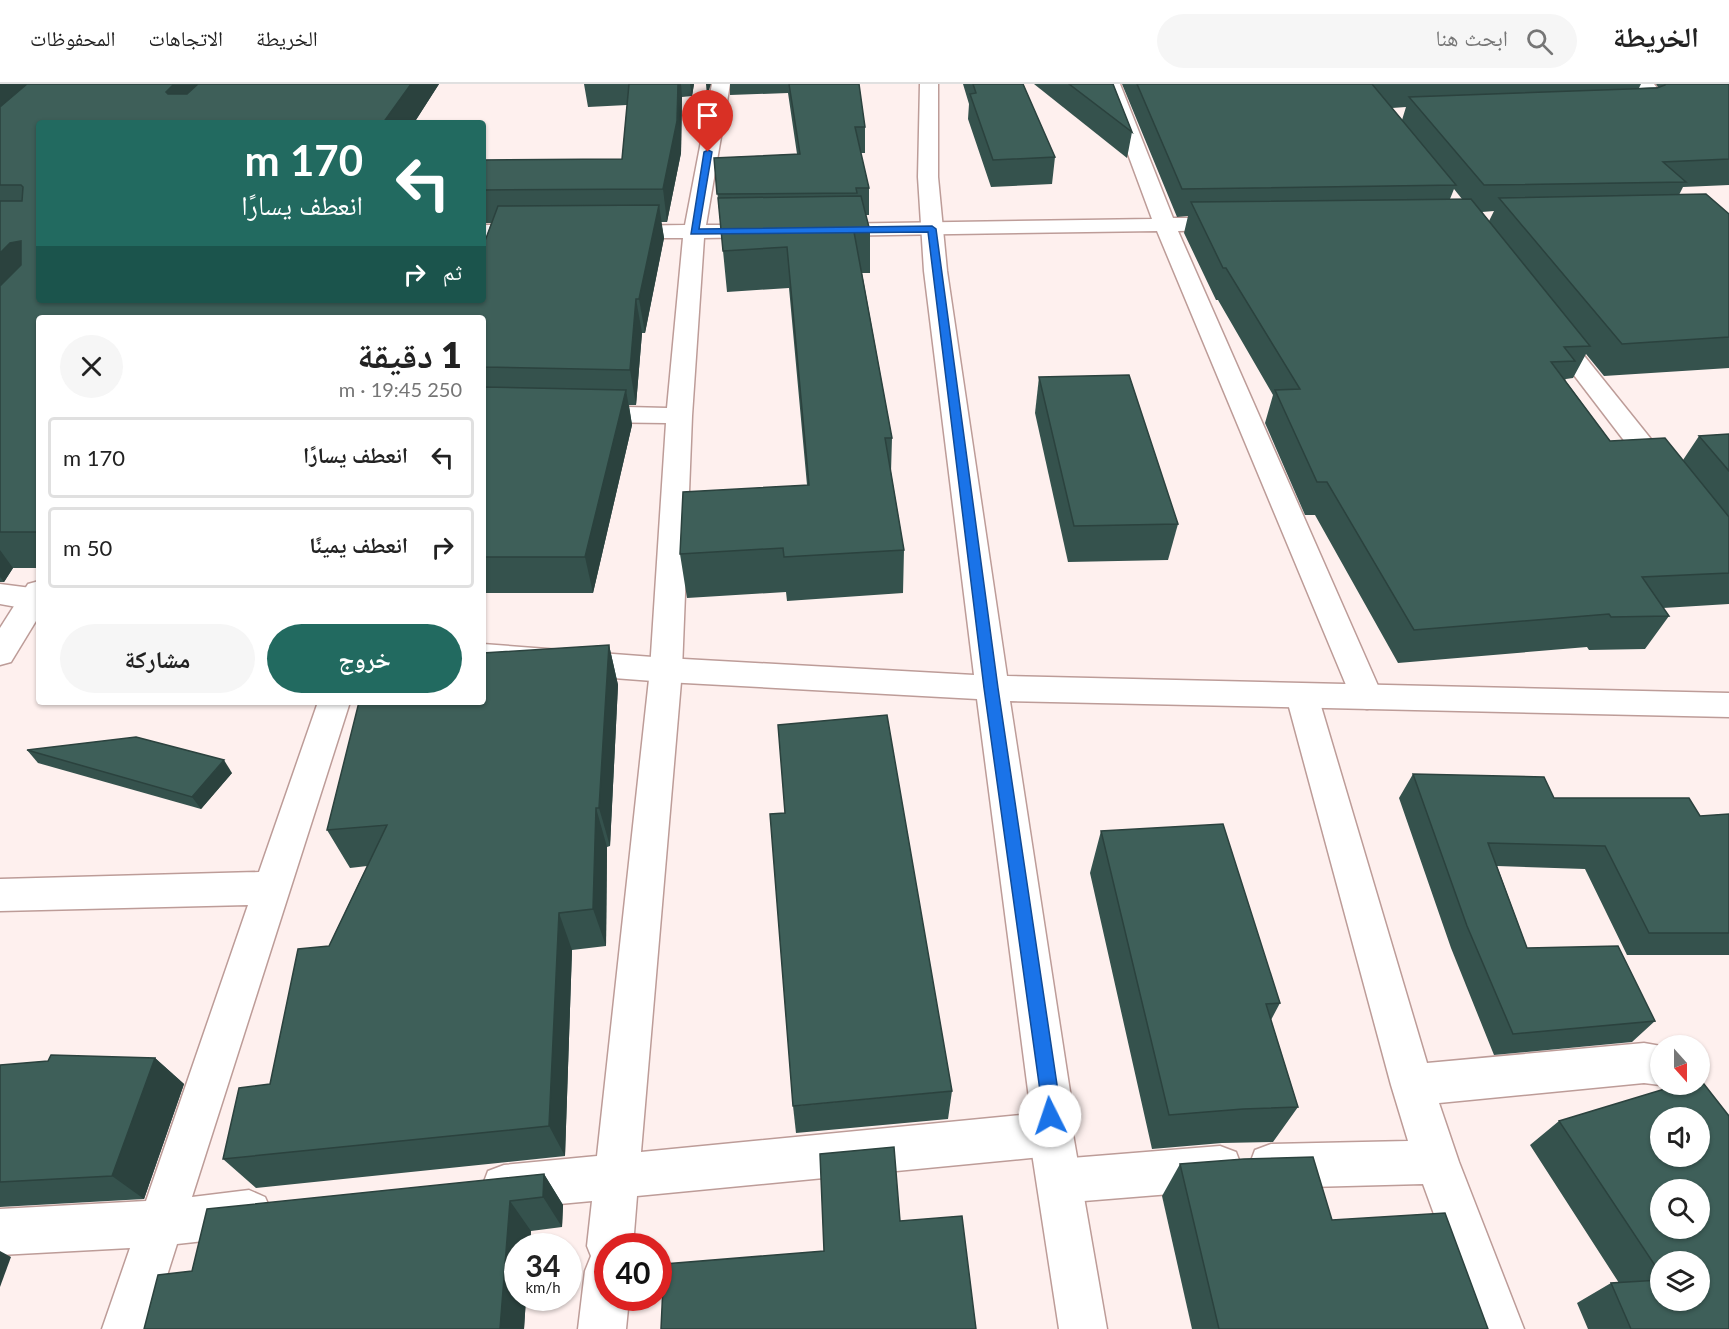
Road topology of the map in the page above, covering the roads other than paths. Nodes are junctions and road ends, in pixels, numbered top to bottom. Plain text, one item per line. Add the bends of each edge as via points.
1 (721, 84) edge
2 (914, 84) edge
3 (929, 84) edge
4 (1112, 84) edge
5 (1643, 84) edge
6 (1605, 109) edge
7 (926, 123) junction
8 (1246, 224) edge
9 (1165, 225) junction
10 (932, 229) junction
11 (554, 231) edge
12 (601, 232) edge
13 (694, 232) junction
14 (489, 238) edge
15 (1539, 313) edge
16 (564, 413) edge
17 (679, 416) junction
18 (1678, 492) edge
19 (0, 594) edge
20 (36, 597) edge
21 (36, 599) edge
22 (0, 654) edge
23 (486, 656) edge
24 (666, 670) junction
25 (991, 688) junction
26 (1302, 696) junction
27 (1367, 697) junction
28 (333, 705) edge
29 (1729, 705) edge
30 (273, 888) junction
31 (0, 895) edge
32 (1650, 1066) edge
33 (1412, 1085) junction
34 (1051, 1134) junction
35 (1437, 1161) junction
36 (617, 1175) junction
37 (1059, 1181) junction
38 (465, 1191) edge
39 (290, 1209) edge
40 (161, 1223) junction
41 (0, 1232) edge
42 (611, 1233) edge
43 (604, 1311) edge
44 (126, 1329) edge
45 (602, 1329) edge
46 (1083, 1329) edge
47 (1500, 1329) edge

1 - 13 street
2 - 7 street
3 - 7 street
4 - 9 street
5 - 6 street via 1648,88 1644,106
7 - 10 street
8 - 9 street
9 - 10 street
9 - 27 street
10 - 13 street
10 - 25 street
11 - 14 street
12 - 13 street
13 - 17 street
15 - 18 street
16 - 17 street
17 - 24 street
19 - 20 street
21 - 22 street
23 - 24 street
24 - 25 street
24 - 36 street
25 - 26 street
25 - 34 street via 1050,1098
26 - 27 street
26 - 33 street
27 - 29 street
28 - 30 street
30 - 31 street
30 - 40 street
32 - 33 street via 1644,1063
33 - 35 street
34 - 36 street
34 - 37 street
35 - 37 street via 1222,1167
35 - 47 street
36 - 38 street
36 - 42 street
37 - 46 street
39 - 40 street
40 - 41 street
40 - 44 street
43 - 45 street

